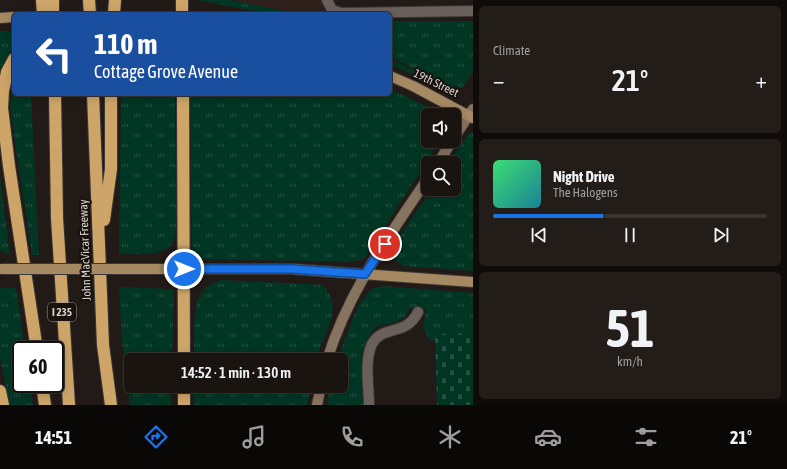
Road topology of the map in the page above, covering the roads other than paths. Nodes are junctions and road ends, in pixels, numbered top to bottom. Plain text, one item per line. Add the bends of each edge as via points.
1 (42, 0) edge
2 (53, 0) edge
3 (89, 0) edge
4 (115, 0) edge
5 (182, 0) edge
6 (327, 0) edge
7 (473, 11) edge
8 (43, 12) edge
9 (53, 12) edge
10 (90, 12) edge
11 (114, 12) edge
12 (182, 12) edge
13 (338, 12) edge
14 (392, 12) edge
15 (12, 17) edge
16 (0, 18) edge
17 (12, 63) edge
18 (392, 77) edge
19 (48, 96) edge
20 (55, 96) edge
21 (93, 96) edge
22 (111, 96) edge
23 (183, 96) edge
24 (472, 114) edge
25 (461, 129) edge
26 (421, 189) edge
27 (58, 218) junction
28 (99, 249) junction
29 (1, 269) edge
30 (184, 269) junction
31 (365, 274) junction
32 (473, 282) edge
33 (418, 312) dead end
34 (36, 341) edge
35 (184, 353) edge
36 (330, 353) edge
37 (0, 391) edge
38 (43, 393) edge
39 (184, 393) edge
40 (320, 393) edge
41 (3, 405) edge
42 (45, 405) edge
43 (69, 405) edge
44 (110, 405) edge
45 (184, 405) edge
46 (317, 405) edge
47 (369, 405) edge

1 - 8 highway
2 - 9 highway
3 - 10 highway
4 - 11 highway
5 - 12 highway
6 - 13 street via 332,10
7 - 14 street
15 - 16 main road
17 - 34 highway via 3,92 2,108
18 - 24 main road, 19th Street
19 - 27 highway
20 - 27 highway, John MacVicar Freeway / I 235
21 - 28 highway, John MacVicar Freeway
22 - 28 highway via 111,169
23 - 30 highway
24 - 25 street
26 - 31 street
27 - 43 highway, John MacVicar Freeway / I 235
28 - 44 highway, John MacVicar Freeway via 103,345
29 - 30 main road, bridge
30 - 31 main road via 292,269
30 - 35 highway
31 - 32 main road
31 - 36 street via 343,316
33 - 47 street via 408,326 381,334 372,344 369,358
37 - 41 highway
38 - 42 highway
39 - 45 highway
40 - 46 street

